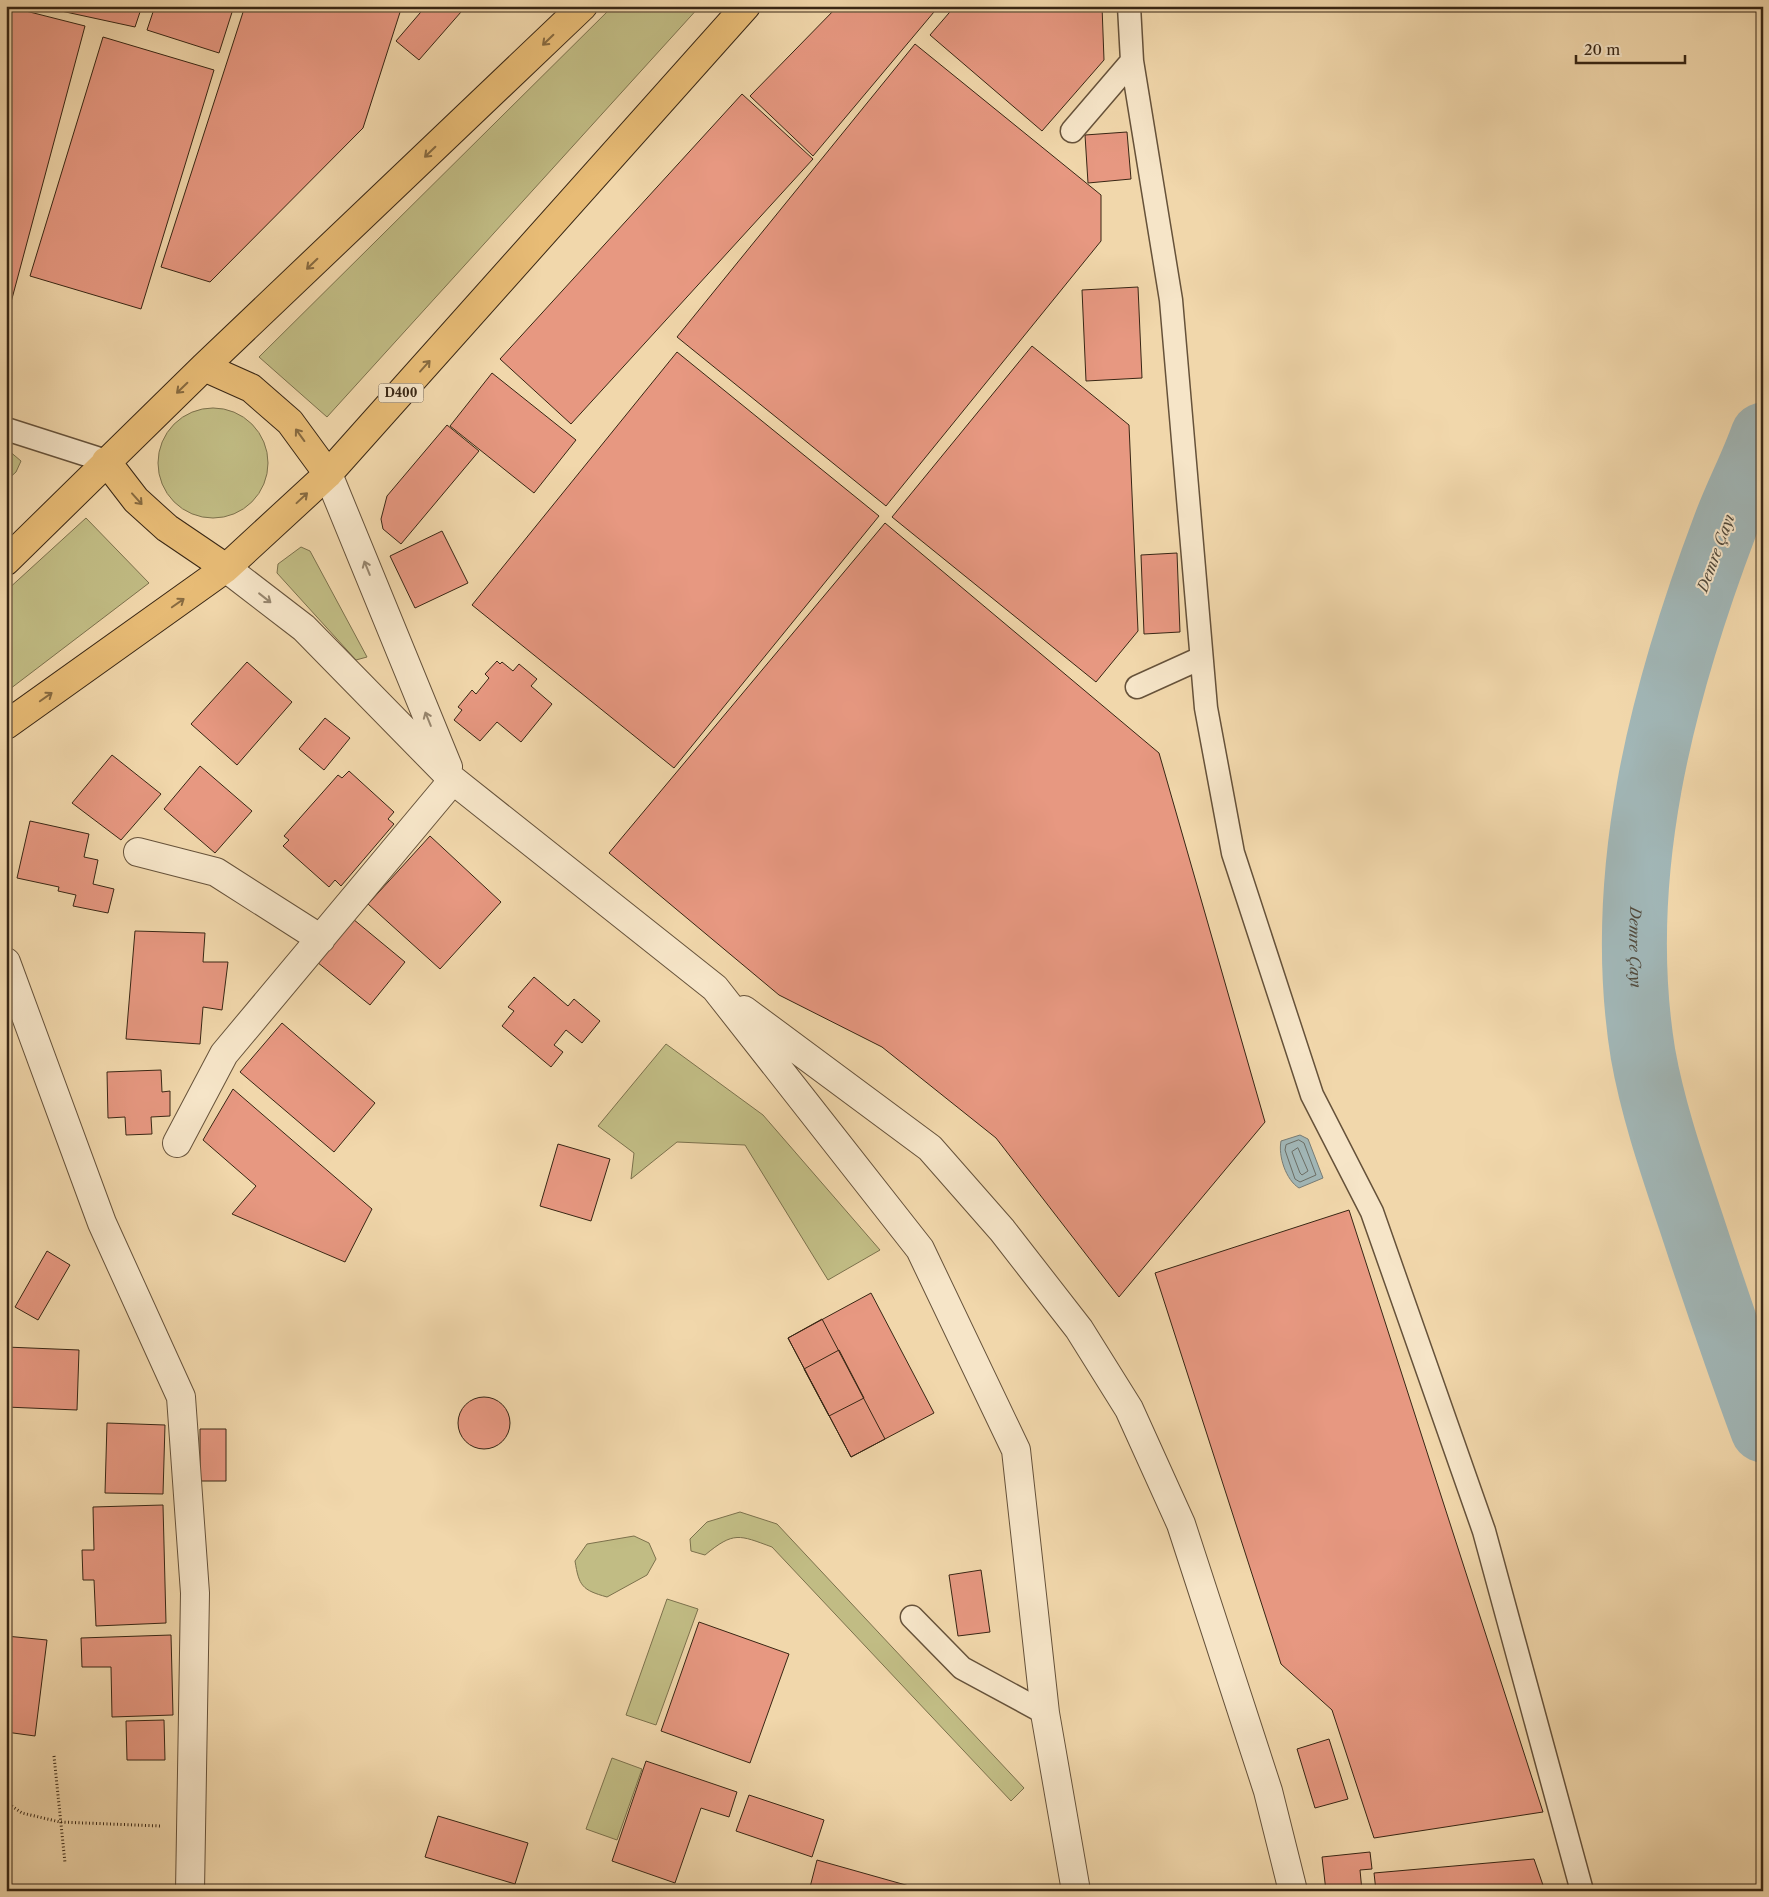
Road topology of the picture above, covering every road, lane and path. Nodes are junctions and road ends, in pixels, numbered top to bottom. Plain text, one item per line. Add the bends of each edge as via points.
1 (583, 6) edge
2 (746, 6) edge
3 (1129, 6) edge
4 (1132, 61) junction
5 (1072, 131) dead end
6 (204, 366) junction
7 (6, 429) edge
8 (106, 461) junction
9 (328, 474) junction
10 (6, 561) edge
11 (226, 568) junction
12 (1201, 658) junction
13 (1136, 687) dead end
14 (6, 725) edge
15 (453, 780) junction
16 (138, 852) dead end
17 (321, 939) junction
18 (6, 962) edge
19 (715, 988) junction
20 (177, 1143) dead end
21 (912, 1617) dead end
22 (1045, 1714) junction
23 (54, 1756) dead end
24 (6, 1802) edge
25 (60, 1822) junction
26 (190, 1827) junction
27 (66, 1863) dead end
28 (190, 1891) edge
29 (1076, 1891) edge
30 (1293, 1891) edge
31 (1582, 1891) edge

1 -> 6 highway
9 -> 2 highway, D400
3 - 4 lane
4 - 5 lane
4 - 12 lane via 1171,300
6 -> 8 highway
9 -> 6 highway via 290,422 251,388
7 - 8 lane
8 - 10 highway
8 -> 11 highway via 136,500 167,528
11 -> 9 highway, D400
15 -> 9 street
14 -> 11 highway, D400
11 -> 15 street via 304,628
12 - 13 lane
12 - 31 lane via 1206,708 1232,853 1312,1095 1372,1212 1484,1531
15 - 17 street
15 - 19 street
16 - 17 street via 216,872
17 - 20 street via 224,1054
18 - 26 street via 102,1223 180,1397 194,1593
19 - 22 street via 920,1249 1016,1450
19 - 30 street via 930,1148 1002,1230 1079,1329 1129,1409 1181,1524 1268,1791
21 - 22 lane via 962,1668
22 - 29 street
23 - 25 path
24 - 25 path via 22,1813
25 - 26 path
25 - 27 path
26 - 28 street

